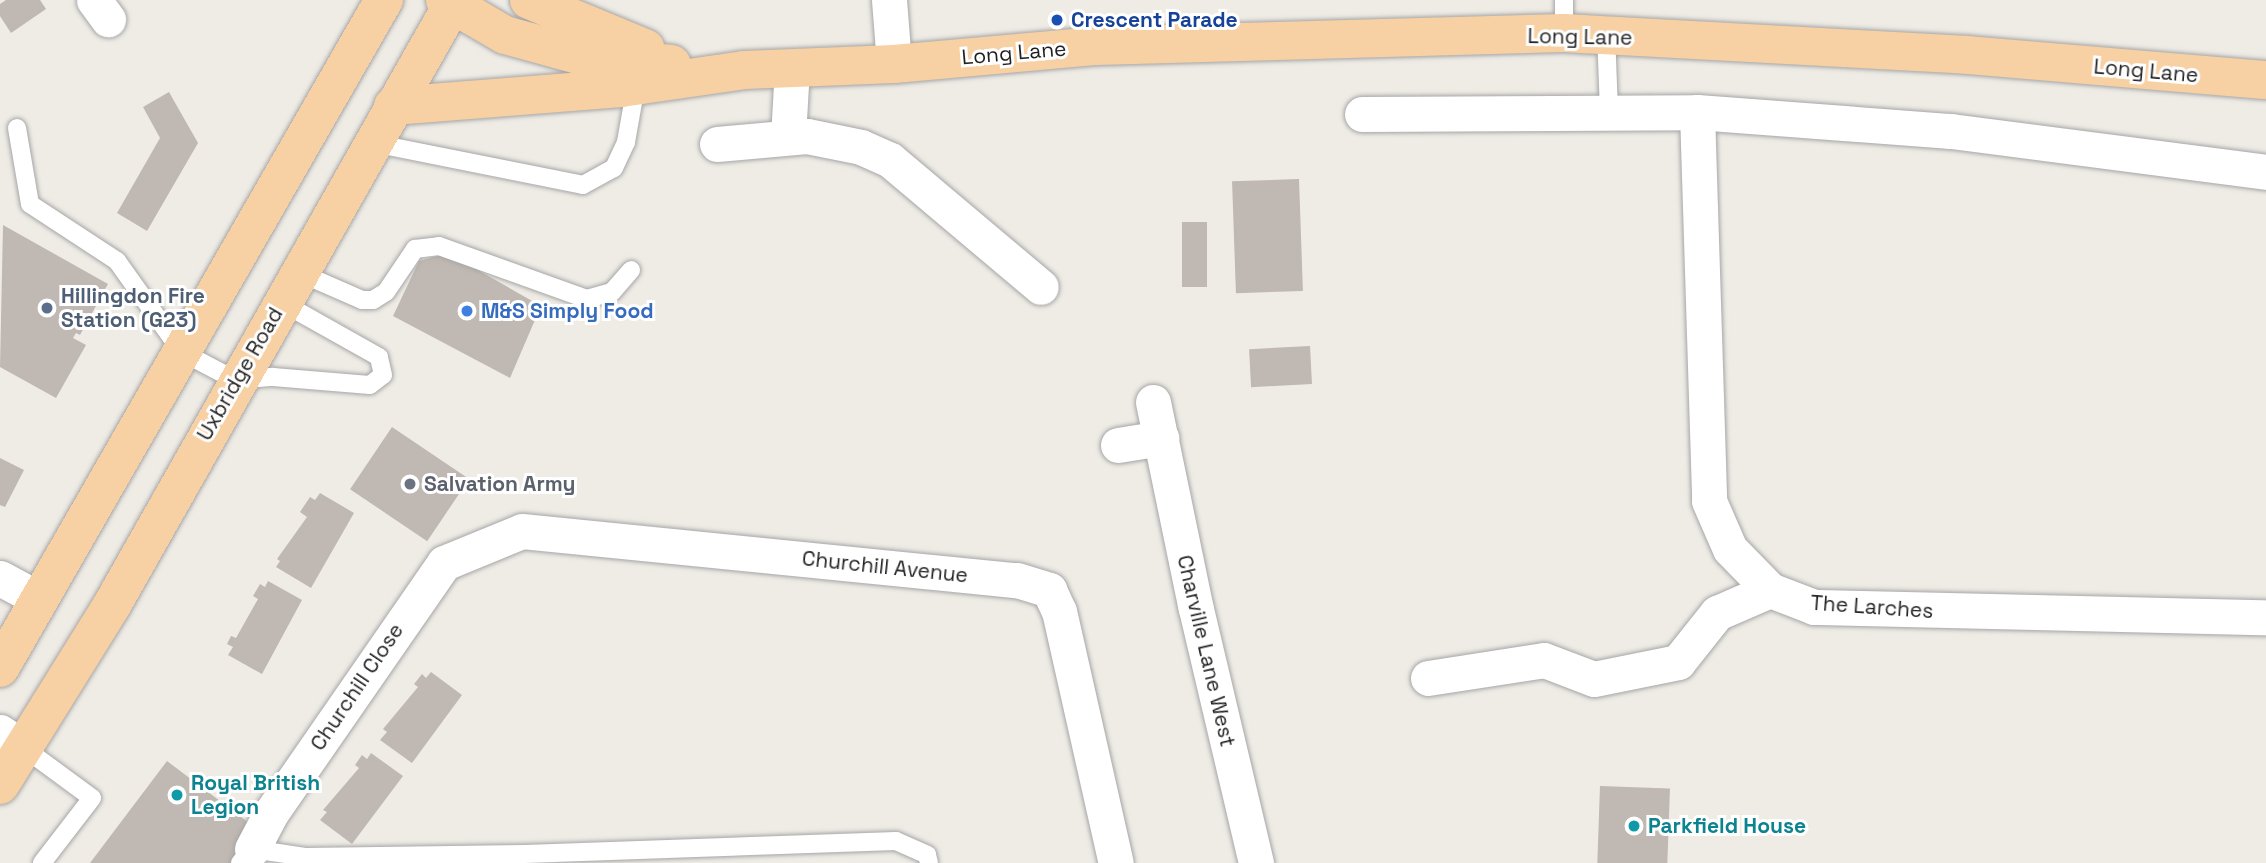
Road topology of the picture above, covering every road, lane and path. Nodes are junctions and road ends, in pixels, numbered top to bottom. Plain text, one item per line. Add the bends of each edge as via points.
1 (384, 0) edge
2 (529, 0) edge
3 (889, 0) edge
4 (450, 2) edge
5 (1564, 17) edge
6 (1606, 33) junction
7 (894, 64) junction
8 (704, 66) junction
9 (792, 68) junction
10 (744, 70) junction
11 (2266, 80) edge
12 (636, 86) junction
13 (393, 106) junction
14 (1609, 110) junction
15 (1697, 112) junction
16 (1362, 114) dead end
17 (17, 128) dead end
18 (788, 137) junction
19 (373, 143) junction
20 (718, 144) dead end
21 (2266, 172) edge
22 (631, 270) dead end
23 (289, 287) junction
24 (1041, 287) dead end
25 (182, 352) junction
26 (235, 380) junction
27 (1153, 402) dead end
28 (1161, 438) junction
29 (1118, 445) dead end
30 (444, 562) joint
31 (0, 578) edge
32 (1770, 590) junction
33 (38, 599) junction
34 (2266, 617) edge
35 (0, 668) edge
36 (1427, 678) dead end
37 (12, 740) edge
38 (0, 785) edge
39 (246, 856) edge
40 (42, 863) edge
41 (929, 863) edge
42 (1116, 863) edge
43 (1256, 863) edge

1 - 25 main road
2 - 8 main road, Long Lane via 621,41
3 - 7 street
4 - 8 main road, Long Lane via 505,35 582,56
4 - 13 main road, Uxbridge Road
5 - 6 main road, Long Lane
5 - 7 main road, Long Lane via 1097,46
6 - 11 main road, Long Lane via 1967,55
6 - 14 lane
7 - 9 main road, Long Lane
8 - 10 main road, Long Lane
9 - 10 main road, Long Lane
9 - 18 street
10 - 12 main road, Long Lane
12 - 13 main road, Long Lane
12 - 19 lane via 626,142 614,168 583,185
13 - 19 main road, Uxbridge Road
14 - 15 street
14 - 16 street
15 - 21 street via 1951,131
15 - 32 street, The Larches via 1709,501 1730,550
17 - 25 lane via 30,204 117,261
18 - 20 street
18 - 24 street via 861,147 890,160
19 - 23 main road, Uxbridge Road
22 - 23 lane via 612,292 587,299 439,246 415,249 386,292 373,300
23 - 26 main road, Uxbridge Road
23 - 26 lane via 379,357 383,375 370,385 273,377
25 - 26 lane
25 - 33 main road
26 - 37 main road, Uxbridge Road via 112,605
27 - 28 street, Charville Lane West
28 - 29 street
28 - 43 street, Charville Lane West
30 - 39 street, Churchill Close
30 - 42 street, Churchill Avenue via 522,531 1017,580 1049,590 1065,636
31 - 33 street
32 - 34 street, The Larches via 1814,607
32 - 36 street via 1717,613 1678,662 1594,679 1544,660
33 - 35 main road
37 - 38 main road, Uxbridge Road
37 - 40 lane via 92,798
39 - 41 lane via 525,854 896,841 928,855

